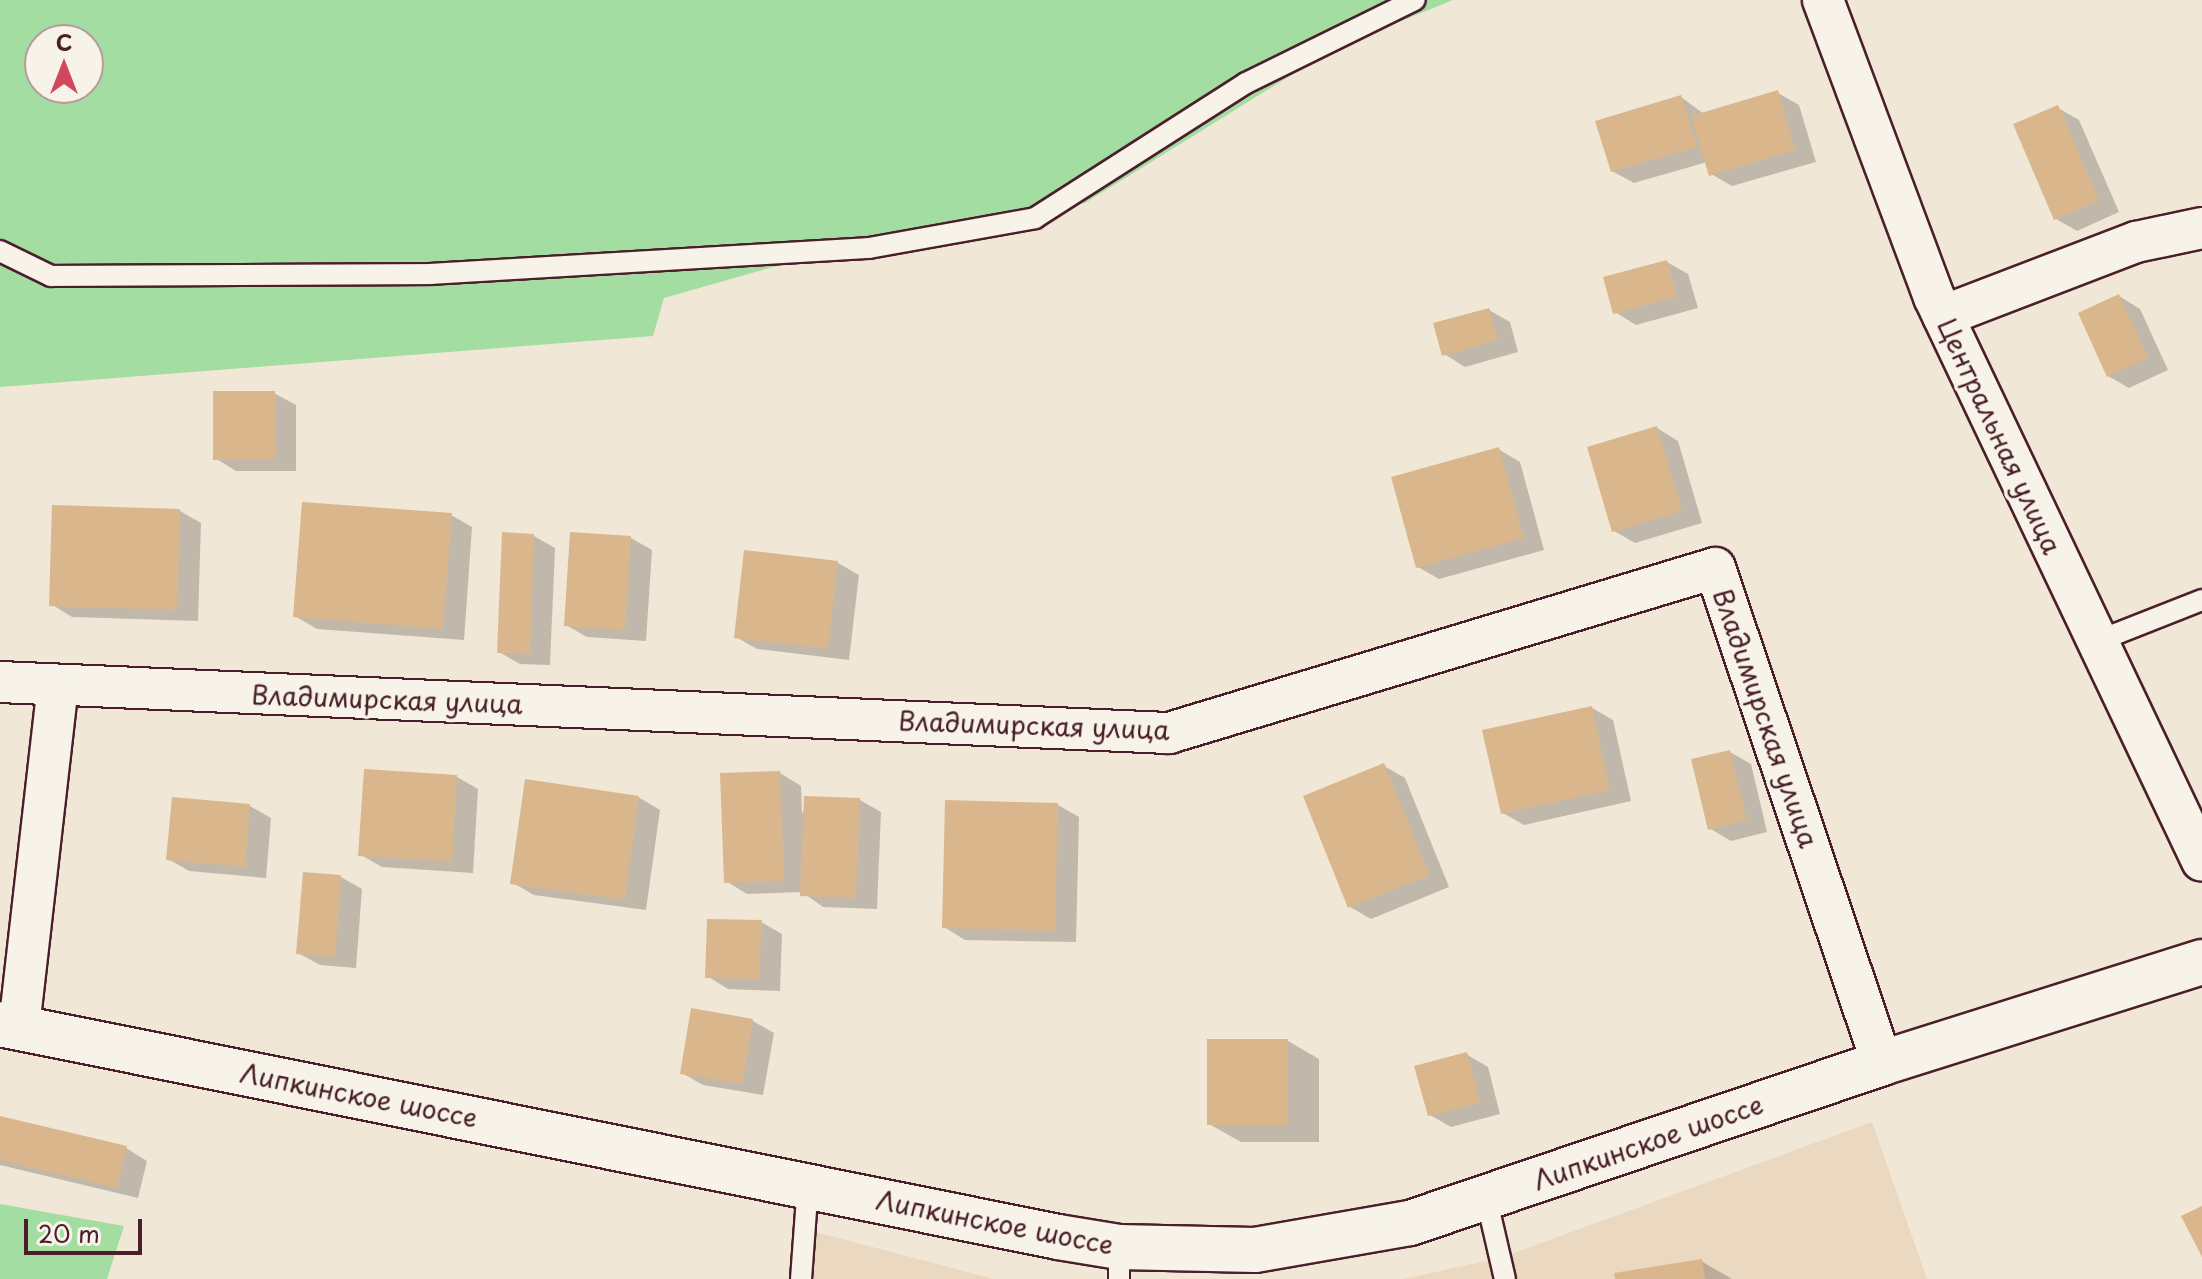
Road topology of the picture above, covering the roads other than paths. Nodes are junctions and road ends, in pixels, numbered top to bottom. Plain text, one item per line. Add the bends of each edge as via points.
1 (1415, 0) edge
2 (1823, 0) edge
3 (2202, 228) edge
4 (0, 251) edge
5 (1943, 316) junction
6 (2202, 600) edge
7 (2098, 641) junction
8 (0, 682) edge
9 (58, 685) junction
10 (2202, 861) edge
11 (2202, 962) edge
12 (10, 1025) edge
13 (1882, 1063) junction
14 (808, 1184) junction
15 (1486, 1197) junction
16 (1119, 1263) edge
17 (801, 1279) edge
18 (1505, 1279) edge

1 - 4 lane via 1246,83 1035,218 915,240 869,248 431,274 51,276
2 - 5 street, Центральная улица via 1890,190
3 - 5 street via 2136,242
5 - 7 street, Центральная улица
6 - 7 lane
7 - 10 street, Центральная улица
8 - 9 street, Владимирская улица
9 - 12 street
9 - 13 street, Владимирская улица via 1169,733 1715,568
11 - 13 street, Липкинское шоссе
12 - 14 street, Липкинское шоссе
13 - 15 street, Липкинское шоссе
14 - 16 street, Липкинское шоссе
14 - 17 lane
15 - 16 street, Липкинское шоссе via 1410,1223 1255,1250
15 - 18 lane

